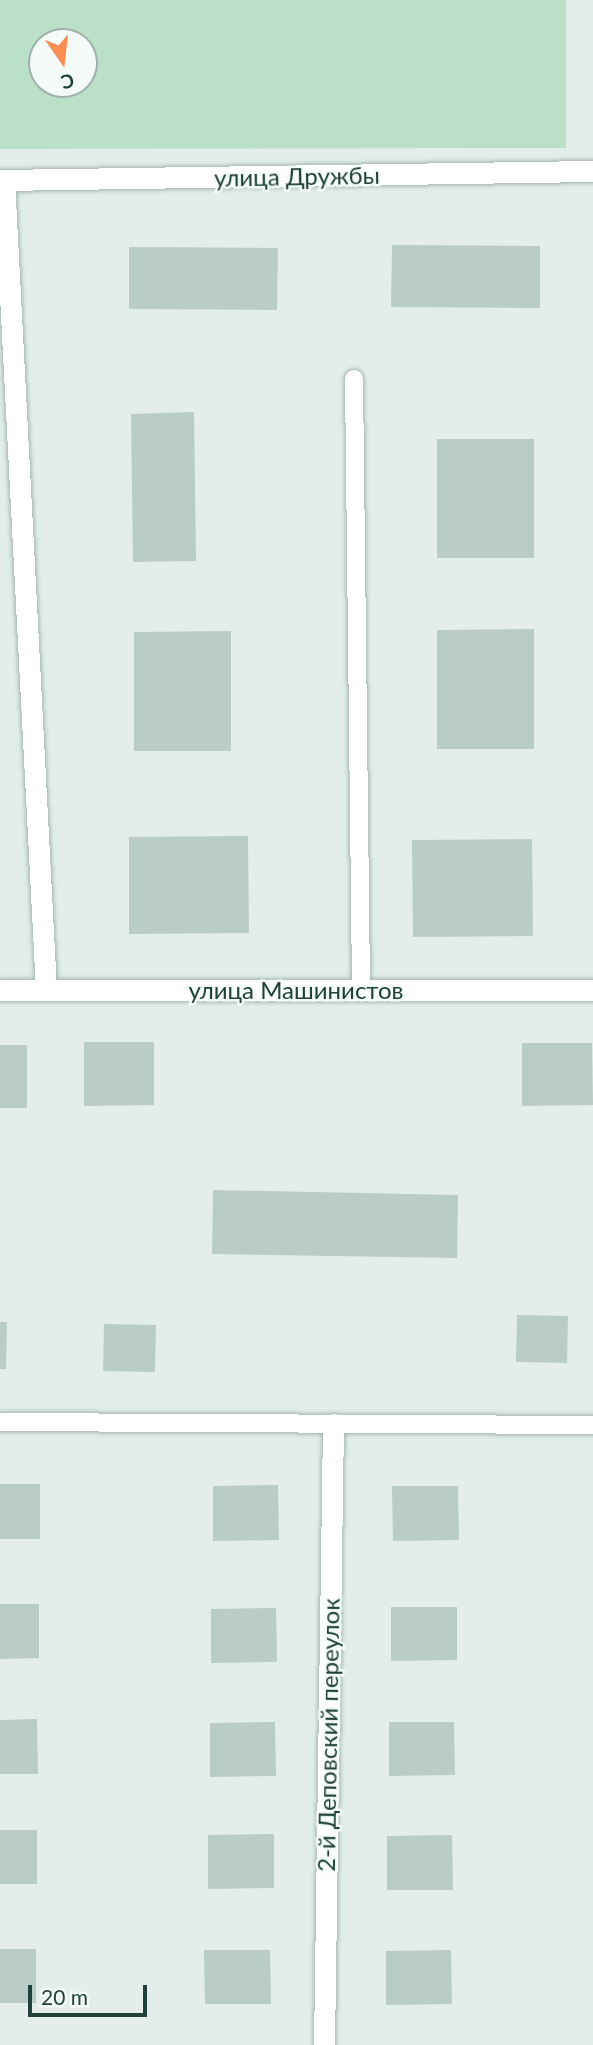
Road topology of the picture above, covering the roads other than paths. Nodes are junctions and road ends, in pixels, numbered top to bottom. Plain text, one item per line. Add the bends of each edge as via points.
1 (593, 171) edge
2 (2, 180) edge
3 (354, 379) dead end
4 (0, 989) edge
5 (46, 989) junction
6 (361, 990) junction
7 (593, 990) edge
8 (0, 1422) edge
9 (333, 1424) junction
10 (593, 1425) edge
11 (324, 2045) edge

1 - 2 street, улица Дружбы
2 - 5 street
3 - 6 lane
4 - 5 street, улица Машинистов
5 - 6 street, улица Машинистов
6 - 7 street, улица Машинистов
8 - 9 lane
9 - 10 lane
9 - 11 street, 2-й Деповский переулок

